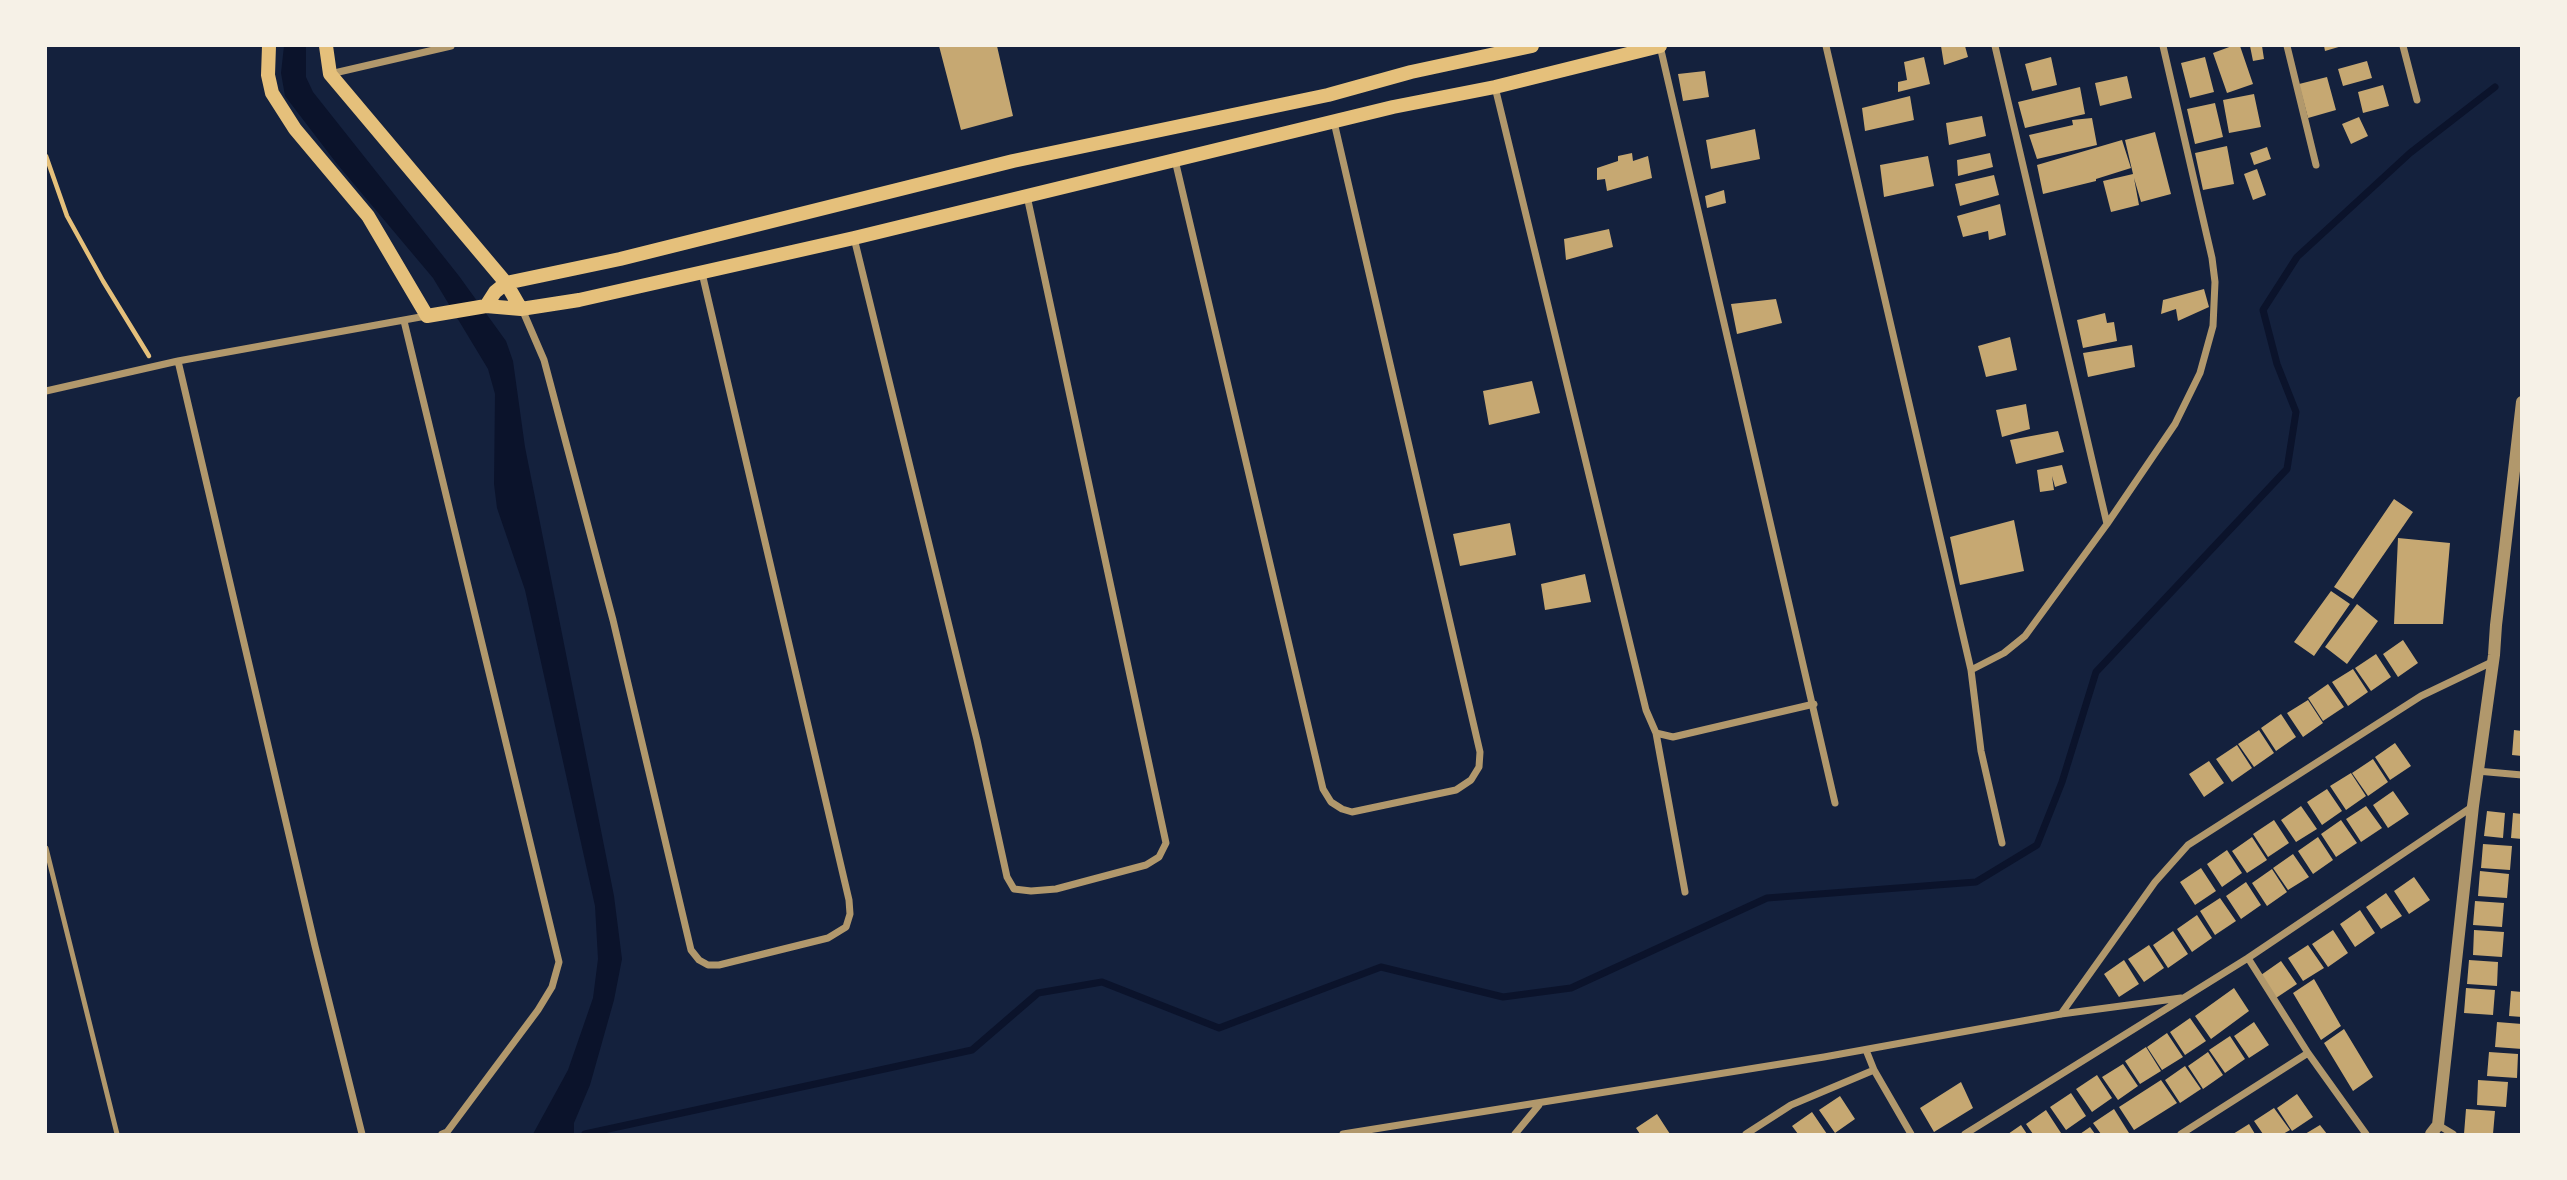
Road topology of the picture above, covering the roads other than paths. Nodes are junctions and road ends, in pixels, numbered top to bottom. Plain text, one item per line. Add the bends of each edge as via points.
1 (269, 46) edge
2 (326, 46) edge
3 (451, 46) edge
4 (1532, 46) edge
5 (1660, 46) edge
6 (1826, 46) edge
7 (1995, 46) edge
8 (2163, 46) edge
9 (2287, 46) edge
10 (2403, 46) edge
11 (330, 74) junction
12 (1495, 87) junction
13 (2417, 100) dead end
14 (1334, 122) junction
15 (1175, 159) junction
16 (2316, 164) dead end
17 (1027, 196) junction
18 (853, 238) junction
19 (702, 273) junction
20 (506, 283) junction
21 (484, 307) junction
22 (522, 309) junction
23 (427, 316) junction
24 (404, 321) junction
25 (178, 361) junction
26 (46, 391) edge
27 (2522, 402) edge
28 (2107, 524) junction
29 (2492, 662) junction
30 (1971, 670) junction
31 (1814, 704) junction
32 (1656, 733) junction
33 (2477, 771) junction
34 (2522, 775) edge
35 (1835, 803) dead end
36 (2473, 806) junction
37 (2002, 843) dead end
38 (46, 848) edge
39 (1685, 892) dead end
40 (2248, 958) junction
41 (2180, 998) junction
42 (2061, 1014) junction
43 (1866, 1050) junction
44 (2308, 1053) junction
45 (1874, 1070) junction
46 (1539, 1105) junction
47 (2434, 1130) edge
48 (117, 1135) edge
49 (362, 1135) edge
50 (442, 1135) edge
51 (1343, 1135) edge
52 (1515, 1135) edge
53 (1746, 1135) edge
54 (1912, 1135) edge
55 (1965, 1135) edge
56 (2181, 1135) edge
57 (2366, 1135) edge
58 (2453, 1135) edge

1 - 23 main road via 272,93 295,129 368,216
2 - 11 main road
3 - 11 street
4 - 20 main road via 1328,95 1013,161
5 - 12 main road
5 - 31 street
6 - 30 street
7 - 28 street
8 - 28 street via 2212,258 2216,282 2213,326 2200,373 2175,424
9 - 16 street
10 - 13 street
11 - 20 main road
12 - 14 main road
12 - 32 street via 1646,710
14 - 15 main road
14 - 15 street via 1480,752 1479,767 1471,780 1456,790 1352,811 1331,802 1323,789
15 - 17 main road
17 - 18 main road
17 - 18 street via 1166,843 1159,857 1146,865 1056,889 1014,889 1007,877
18 - 19 main road
19 - 22 main road
19 - 22 street via 850,915 846,927 828,938 719,965 708,965 691,950 613,620 544,360
20 - 21 main road
20 - 22 main road
21 - 22 main road
21 - 23 main road
23 - 24 street
24 - 25 street
24 - 50 street via 559,962 552,987 538,1010
25 - 26 street
25 - 49 street
27 - 29 street
28 - 30 street via 2025,636
29 - 33 street
29 - 42 street via 2421,696 2188,845 2155,882
30 - 37 street via 1981,751
31 - 32 street via 1673,737
31 - 35 street
32 - 39 street
33 - 34 street
33 - 36 street
36 - 40 street
36 - 47 street
38 - 48 lane
40 - 41 street
40 - 44 street
41 - 42 street
41 - 55 street
42 - 43 street
43 - 45 street
43 - 46 street
44 - 56 street
44 - 57 street
45 - 53 street via 1791,1105
45 - 54 street
46 - 51 street
46 - 52 street
47 - 58 street

